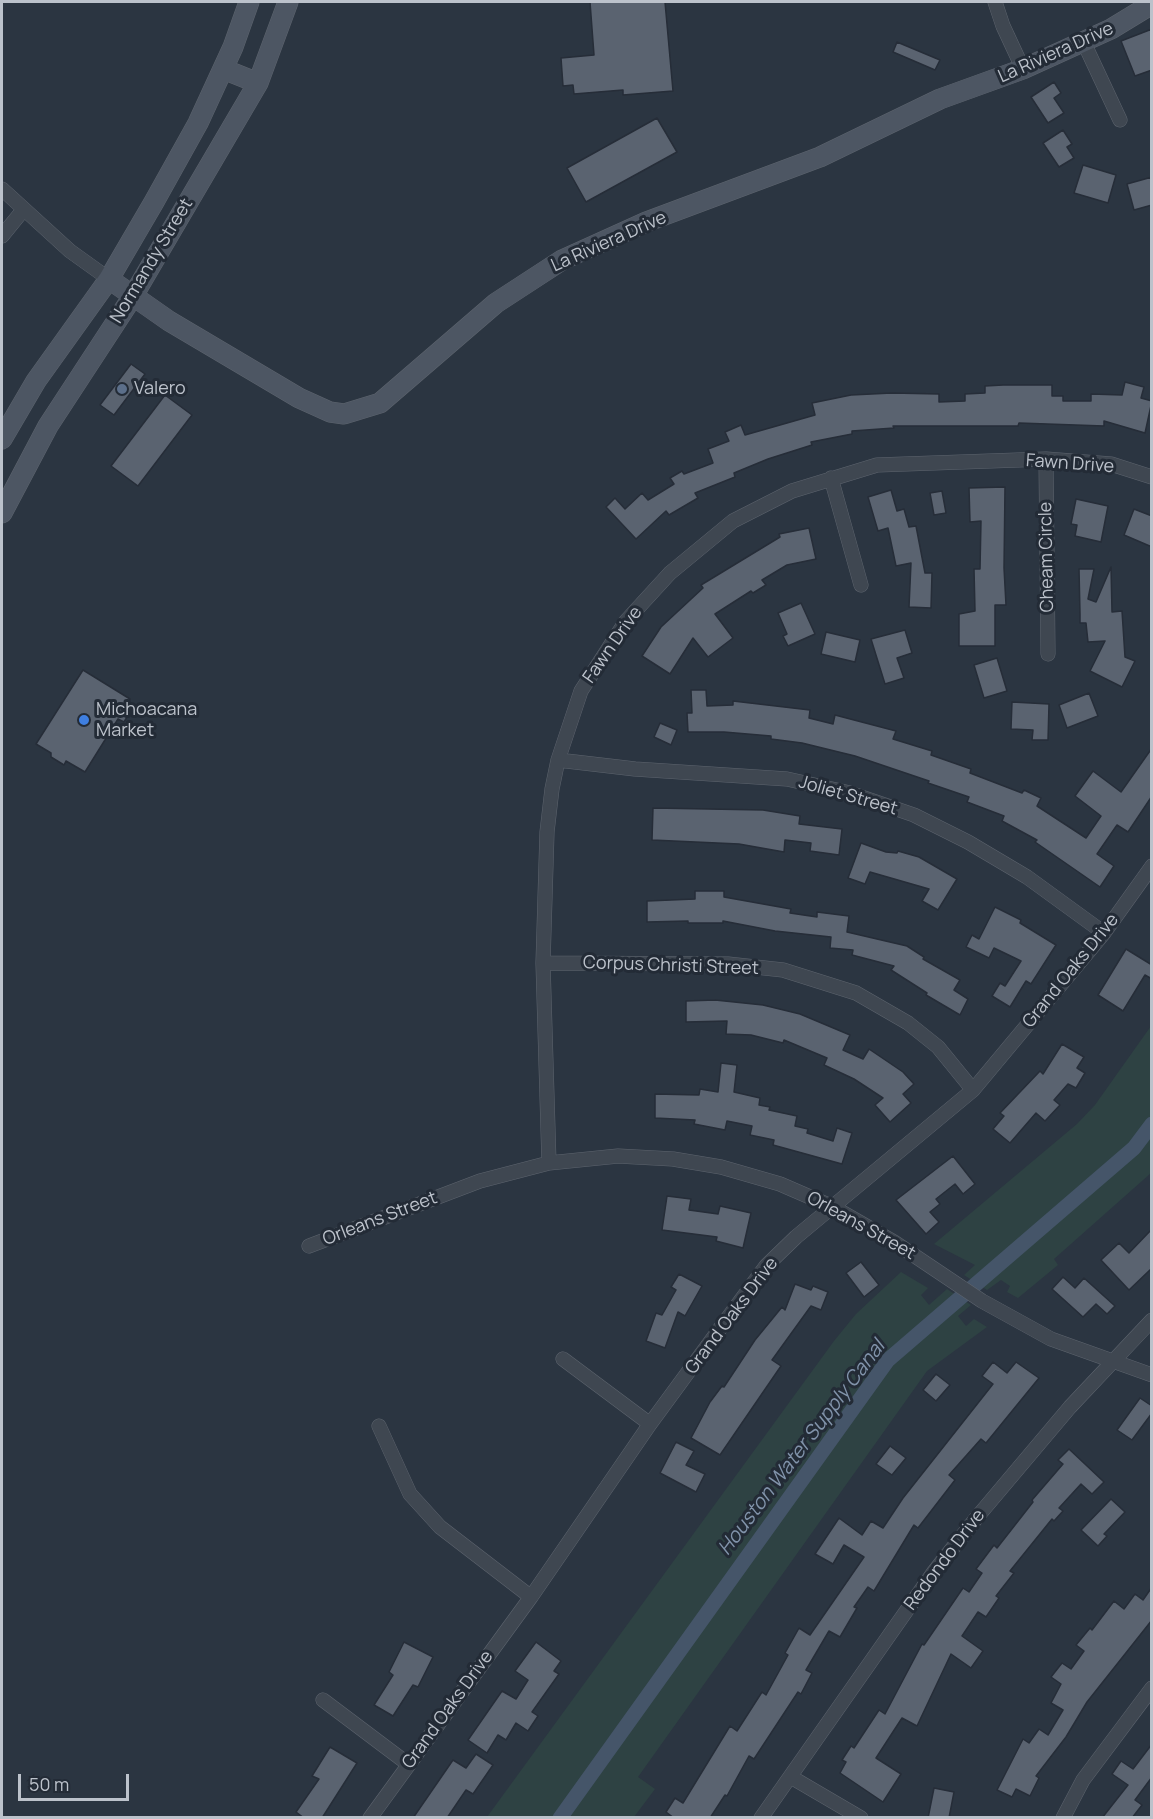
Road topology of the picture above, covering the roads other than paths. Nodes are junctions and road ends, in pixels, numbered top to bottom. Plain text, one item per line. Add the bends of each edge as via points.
1 (249, 2) edge
2 (288, 2) edge
3 (995, 2) edge
4 (1152, 4) edge
5 (1084, 43) junction
6 (223, 69) junction
7 (1023, 69) junction
8 (258, 83) junction
9 (1120, 120) dead end
10 (2, 189) edge
11 (24, 209) junction
12 (2, 236) edge
13 (109, 279) junction
14 (133, 296) junction
15 (2, 439) edge
16 (1046, 459) junction
17 (1152, 477) edge
18 (831, 478) junction
19 (2, 513) edge
20 (861, 585) dead end
21 (1048, 654) dead end
22 (558, 760) junction
23 (1152, 866) edge
24 (1104, 933) junction
25 (543, 963) junction
26 (973, 1090) junction
27 (549, 1163) junction
28 (833, 1207) junction
29 (309, 1246) dead end
30 (1152, 1320) edge
31 (563, 1359) dead end
32 (1112, 1362) junction
33 (1152, 1375) edge
34 (650, 1424) junction
35 (379, 1426) dead end
36 (531, 1597) junction
37 (1152, 1688) edge
38 (323, 1700) dead end
39 (408, 1764) junction
40 (791, 1777) junction
41 (370, 1818) edge
42 (761, 1818) edge
43 (861, 1818) edge
44 (1063, 1818) edge

1 - 6 street, Normandy Street
2 - 8 street, Normandy Street
3 - 7 street
4 - 5 street, La Riviera Drive
5 - 7 street, La Riviera Drive
5 - 9 street
6 - 8 street
6 - 13 street, Normandy Street via 198,123
7 - 14 street, La Riviera Drive via 940,99 820,157 646,222 562,260 496,303 380,403 344,414 298,398
8 - 14 street, Normandy Street
10 - 11 street
11 - 12 street
11 - 13 street via 70,251
13 - 14 street, La Riviera Drive
13 - 15 street, Normandy Street via 36,381
14 - 19 street, Normandy Street via 48,426
16 - 17 street, Fawn Drive via 1111,464
16 - 18 street, Fawn Drive via 877,465
16 - 21 street, Cheam Circle
18 - 20 street
18 - 22 street, Fawn Drive via 792,491 733,521 670,573 626,621 581,691
22 - 24 street, Joliet Street via 635,770 787,779 850,793 914,815 968,842 1027,877
22 - 25 street, Fawn Drive via 547,832
23 - 24 street, Grand Oaks Drive
24 - 26 street, Grand Oaks Drive
25 - 26 street, Corpus Christi Street via 728,964 783,970 856,993 908,1023 938,1047
25 - 27 street, Fawn Drive
26 - 28 street, Grand Oaks Drive
27 - 28 street, Orleans Street via 618,1156 673,1159 761,1178
27 - 29 street, Orleans Street via 480,1181
28 - 32 street, Orleans Street via 982,1301 1051,1339
28 - 34 street, Grand Oaks Drive via 766,1266
30 - 32 street, Redondo Drive
31 - 34 street
32 - 33 street, Orleans Street
32 - 40 street, Redondo Drive via 1019,1465 933,1573
34 - 36 street, Grand Oaks Drive
35 - 36 street via 410,1494 440,1527
36 - 39 street, Grand Oaks Drive
37 - 44 street via 1083,1780
38 - 39 street
39 - 41 street, Grand Oaks Drive
40 - 42 street, Redondo Drive
40 - 43 street

